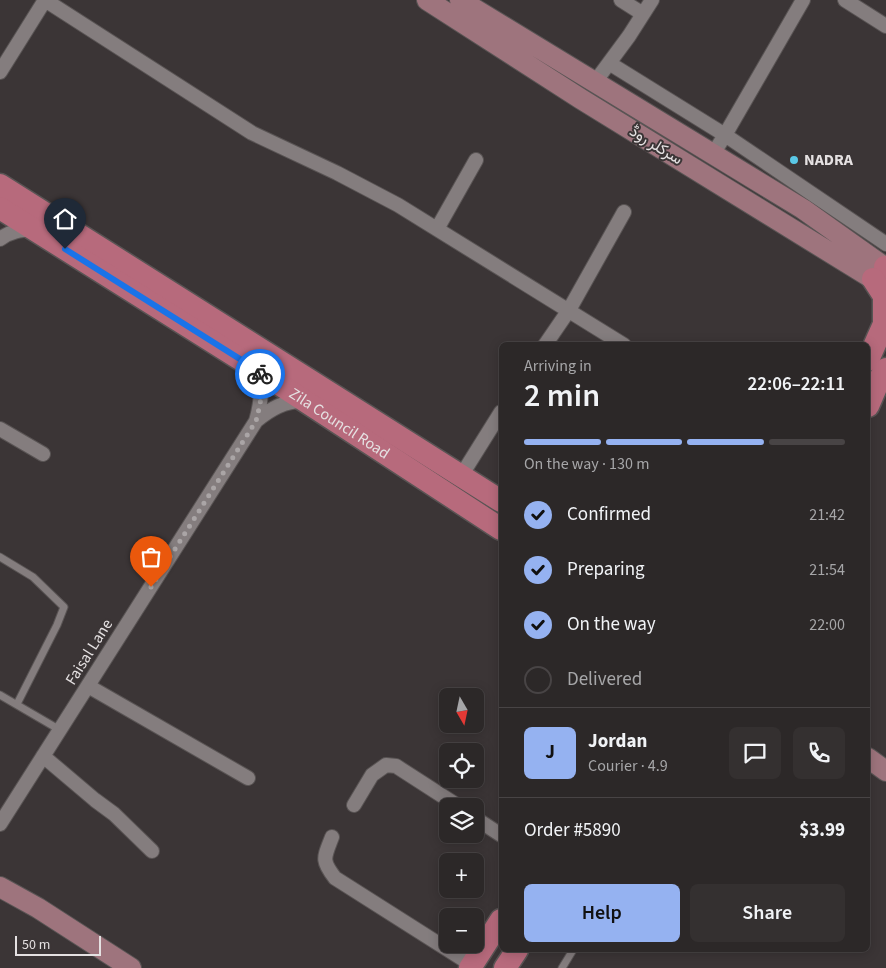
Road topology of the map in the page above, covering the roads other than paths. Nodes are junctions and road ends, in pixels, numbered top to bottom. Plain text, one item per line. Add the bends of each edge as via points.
1 (45, 0) edge
2 (427, 0) edge
3 (460, 0) edge
4 (621, 0) edge
5 (652, 0) edge
6 (803, 0) edge
7 (845, 0) edge
8 (643, 14) junction
9 (886, 26) edge
10 (609, 63) junction
11 (0, 72) edge
12 (595, 82) junction
13 (725, 135) junction
14 (713, 154) junction
15 (476, 160) dead end
16 (0, 186) edge
17 (0, 208) edge
18 (624, 212) dead end
19 (33, 229) junction
20 (437, 229) junction
21 (0, 239) edge
22 (886, 244) edge
23 (884, 272) edge
24 (569, 310) junction
25 (547, 342) edge
26 (619, 342) edge
27 (886, 344) edge
28 (870, 356) edge
29 (870, 364) edge
30 (886, 369) edge
31 (259, 371) junction
32 (886, 397) edge
33 (305, 401) junction
34 (870, 401) edge
35 (870, 414) edge
36 (499, 415) edge
37 (256, 421) junction
38 (0, 429) edge
39 (43, 454) dead end
40 (461, 476) junction
41 (499, 500) edge
42 (499, 527) edge
43 (0, 557) edge
44 (88, 686) junction
45 (0, 695) edge
46 (16, 704) junction
47 (60, 730) junction
48 (44, 756) junction
49 (870, 759) edge
50 (886, 771) edge
51 (870, 775) edge
52 (248, 778) dead end
53 (886, 787) edge
54 (446, 798) edge
55 (354, 805) dead end
56 (0, 824) edge
57 (484, 824) edge
58 (499, 834) edge
59 (332, 838) dead end
60 (152, 850) dead end
61 (1, 886) edge
62 (499, 923) edge
63 (516, 952) edge
64 (572, 952) edge
65 (471, 966) edge
66 (129, 967) edge
67 (505, 968) edge
68 (562, 968) edge

1 - 11 street
1 - 20 street via 252,133 337,173
2 - 23 main road, سرکلر روڈ via 582,99
3 - 12 main road, سرکلر روڈ
4 - 8 street
5 - 8 street
6 - 13 street
7 - 9 street
8 - 10 street
10 - 12 street
10 - 13 street
12 - 14 main road, سرکلر روڈ
13 - 14 street
13 - 22 street
14 - 23 main road, سرکلر روڈ via 803,209
15 - 20 street
16 - 40 main road, Zila Council Road
17 - 19 main road, Zila Council Road
18 - 24 street
19 - 21 street via 18,230
19 - 31 main road, Zila Council Road
20 - 24 street
23 - 28 main road via 884,324
24 - 25 street
24 - 26 street
27 - 29 main road
30 - 34 main road
31 - 33 main road, Zila Council Road
31 - 37 street, Faisal Lane via 262,396
32 - 35 main road
33 - 37 street, Faisal Lane via 296,400 274,407
33 - 42 main road, Zila Council Road
36 - 40 street
37 - 44 street, Faisal Lane
38 - 39 street
40 - 41 main road, Zila Council Road
43 - 46 lane via 33,577 64,607
44 - 47 street, Faisal Lane
44 - 52 street
45 - 46 lane
46 - 47 lane
47 - 48 street, Faisal Lane
48 - 56 street, Faisal Lane
48 - 60 street
49 - 50 main road
51 - 53 main road
54 - 55 street via 396,766 386,765 372,775
57 - 58 street
59 - 65 street via 324,856 326,866 335,878
61 - 66 main road
62 - 65 main road
63 - 67 main road
64 - 68 lane

